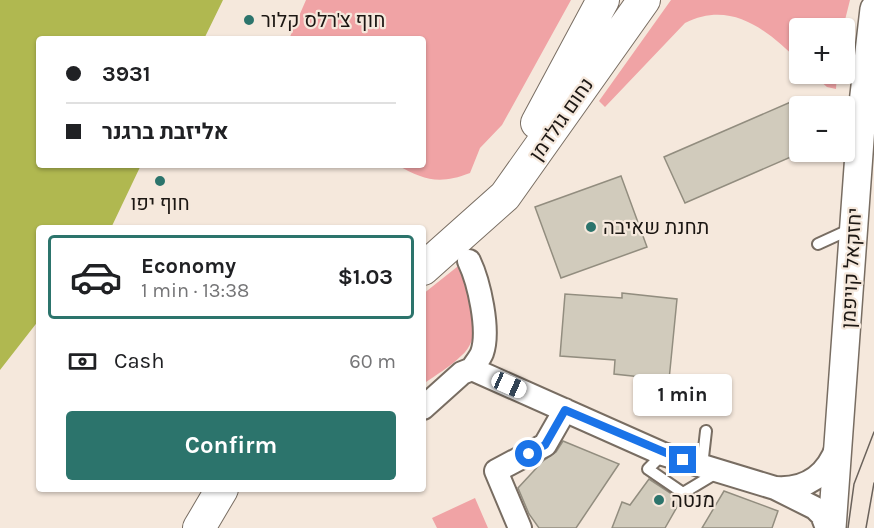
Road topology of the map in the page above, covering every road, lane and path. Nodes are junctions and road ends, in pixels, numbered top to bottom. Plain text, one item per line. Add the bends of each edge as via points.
1 (603, 0) edge
2 (644, 0) edge
3 (874, 9) edge
4 (853, 228) junction
5 (818, 244) dead end
6 (469, 246) junction
7 (426, 268) edge
8 (472, 369) junction
9 (426, 405) edge
10 (565, 410) junction
11 (706, 431) dead end
12 (839, 443) junction
13 (663, 454) junction
14 (710, 469) junction
15 (775, 488) junction
16 (220, 492) edge
17 (199, 528) edge
18 (520, 528) edge
19 (827, 528) edge
20 (832, 528) edge

1 - 6 main road, נחום גולדמן
2 - 6 main road, נחום גולדמן
3 - 4 street, יחזקאל קויפמן
4 - 5 lane
4 - 12 street, יחזקאל קויפמן
6 - 7 main road, נחום גולדמן
6 - 8 street via 485,334 482,354
8 - 9 street
8 - 10 street
10 - 13 street
10 - 18 street via 545,445 496,471
11 - 14 lane
12 - 15 street via 830,464 818,478 801,487
12 - 20 street, יחזקאל קויפמן
13 - 14 street
13 - 14 lane via 648,469 683,493
14 - 15 street
15 - 19 street via 815,508
16 - 17 main road

